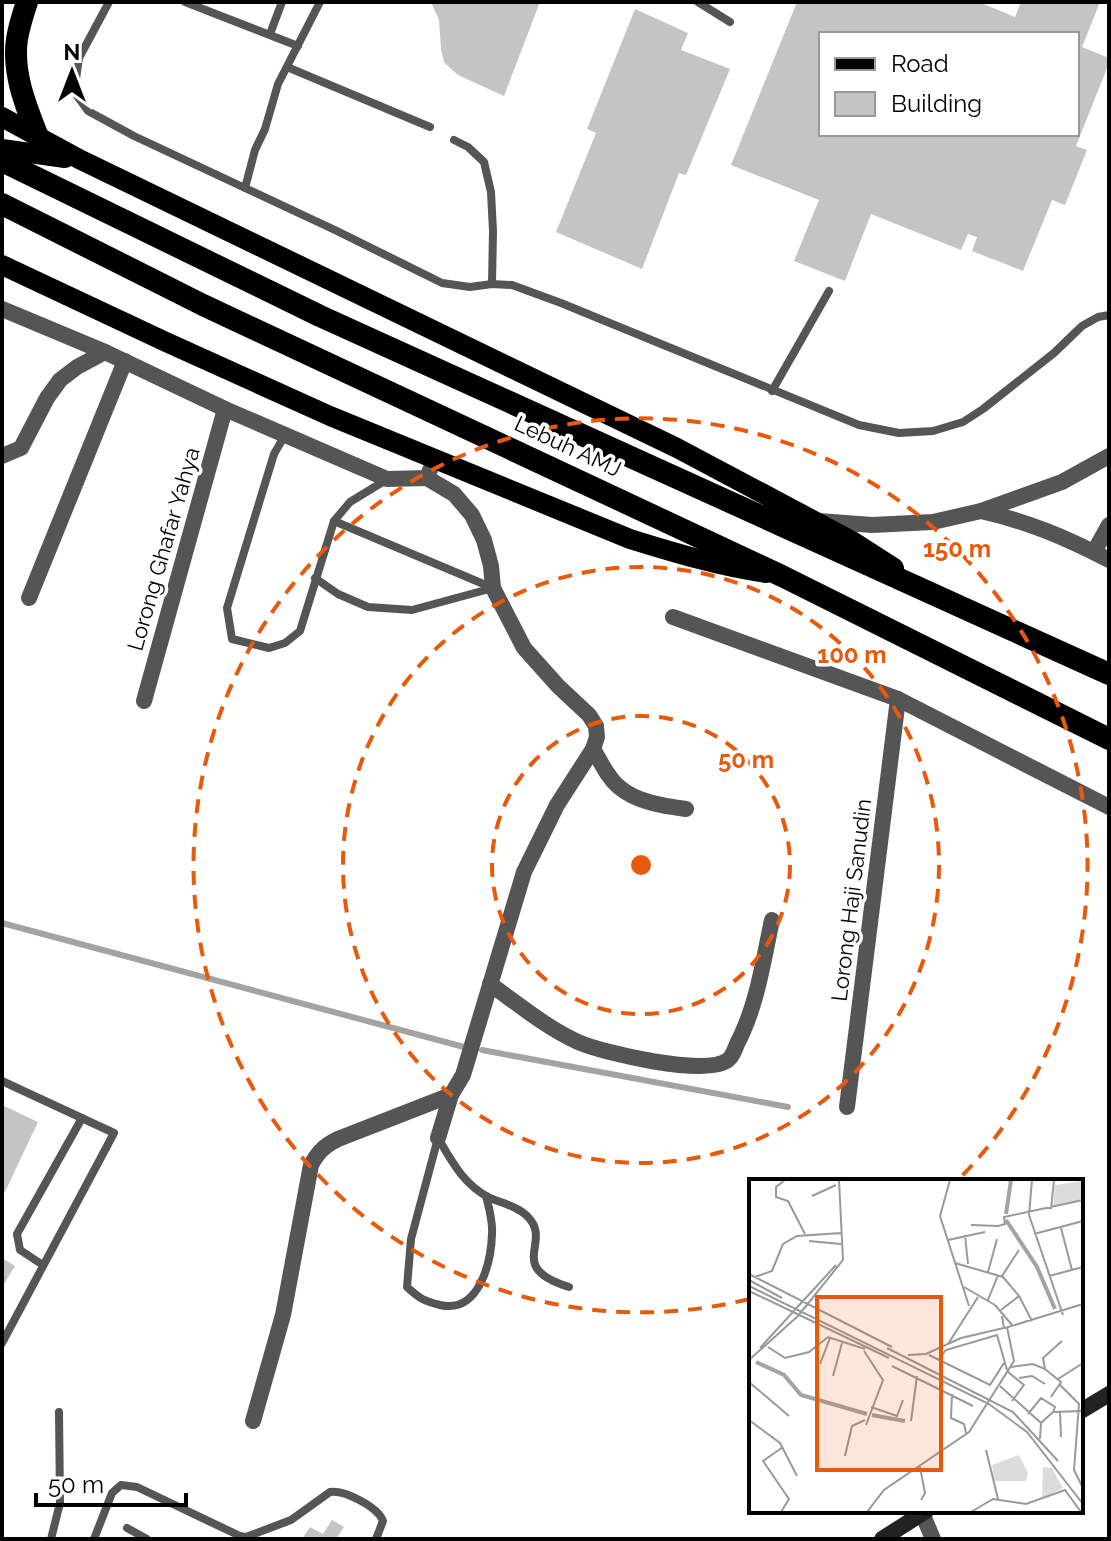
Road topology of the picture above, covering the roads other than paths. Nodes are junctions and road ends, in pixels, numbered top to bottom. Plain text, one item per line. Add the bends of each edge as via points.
1 (27, 2) edge
2 (109, 2) edge
3 (185, 2) edge
4 (282, 2) edge
5 (320, 2) edge
6 (698, 2) edge
7 (730, 22) dead end
8 (270, 34) junction
9 (298, 46) junction
10 (287, 67) junction
11 (2, 117) edge
12 (430, 127) dead end
13 (38, 137) junction
14 (454, 140) dead end
15 (2, 149) edge
16 (79, 159) junction
17 (2, 161) edge
18 (245, 188) junction
19 (2, 204) edge
20 (2, 258) edge
21 (11, 270) edge
22 (492, 284) junction
23 (829, 291) dead end
24 (2, 309) edge
25 (1109, 315) edge
26 (105, 352) junction
27 (125, 361) junction
28 (772, 391) junction
29 (225, 409) junction
30 (285, 435) junction
31 (2, 456) edge
32 (1109, 456) edge
33 (431, 468) junction
34 (387, 479) junction
35 (981, 511) junction
36 (813, 520) junction
37 (334, 521) junction
38 (1109, 525) edge
39 (1101, 556) edge
40 (782, 576) junction
41 (315, 578) junction
42 (493, 588) junction
43 (939, 597) junction
44 (29, 598) dead end
45 (673, 617) dead end
46 (1109, 674) edge
47 (898, 699) junction
48 (144, 701) dead end
49 (1109, 739) edge
50 (593, 749) junction
51 (1109, 807) edge
52 (686, 809) dead end
53 (772, 920) dead end
54 (490, 984) junction
55 (2, 1081) edge
56 (451, 1095) junction
57 (847, 1107) dead end
58 (82, 1118) junction
59 (438, 1138) junction
60 (486, 1196) junction
61 (43, 1265) junction
62 (569, 1287) dead end
63 (2, 1343) edge
64 (1109, 1394) edge
65 (1083, 1410) edge
66 (59, 1412) dead end
67 (253, 1421) dead end
68 (922, 1513) edge
69 (924, 1513) edge
70 (127, 1528) dead end
71 (239, 1538) edge
72 (51, 1539) edge
73 (94, 1539) edge
74 (147, 1539) edge
75 (376, 1539) edge
76 (882, 1539) edge
77 (933, 1539) edge

1 - 13 highway via 17,40 17,75
2 - 18 lane via 79,58 77,96 88,111
3 - 8 lane
4 - 8 lane
5 - 9 lane
6 - 7 lane
8 - 9 lane
9 - 10 lane
10 - 12 lane
10 - 18 lane
11 - 13 main road
13 - 16 main road
14 - 22 lane via 484,162 491,192
15 - 16 main road
16 - 36 main road via 663,441
17 - 43 highway, Lebuh AMJ via 320,316
18 - 22 lane via 442,283
19 - 40 highway, Lebuh AMJ via 203,305
20 - 21 main road
21 - 33 main road
22 - 28 lane via 512,285 561,303
23 - 28 lane
24 - 26 street
25 - 28 lane via 1082,326 983,409 933,431 899,433 859,425
26 - 27 street
26 - 31 street via 60,380 21,448
27 - 29 street
27 - 44 street
29 - 30 street
29 - 48 street, Lorong Ghafar Yahya
30 - 34 street
30 - 41 lane via 274,454 227,608 232,639 269,648 285,643 300,631
32 - 35 street via 1062,482
33 - 34 street
33 - 40 main road via 679,555
33 - 42 street via 472,515 484,540
34 - 37 lane via 350,502
35 - 36 street via 933,522 872,525
35 - 39 street via 1049,530
36 - 43 main road
37 - 41 lane
37 - 42 lane
38 - 39 street
40 - 49 highway, Lebuh AMJ
41 - 42 lane via 368,607 412,610
42 - 50 street via 524,648 596,726
43 - 46 highway, Lebuh AMJ
45 - 47 street
47 - 51 street
47 - 57 street, Lorong Haji Sanudin
50 - 52 street via 620,788
50 - 54 street via 524,872
53 - 54 street via 753,1007 730,1059 720,1064 680,1066 606,1052 555,1029
54 - 56 street via 463,1075
55 - 58 lane
56 - 59 street
56 - 67 street via 338,1139 318,1152 311,1165 283,1315
58 - 61 lane via 17,1234 20,1250
58 - 61 lane via 114,1133
59 - 60 lane via 458,1172
59 - 60 lane via 411,1239 407,1287 420,1300 450,1307 474,1296 491,1243
60 - 62 lane via 530,1219 535,1266 541,1276
61 - 63 lane
64 - 65 main road
66 - 72 lane via 60,1503
68 - 76 main road
69 - 77 street
70 - 74 lane
71 - 73 lane via 137,1487 121,1485 112,1493
71 - 75 lane via 291,1520 336,1491 380,1512 383,1521

